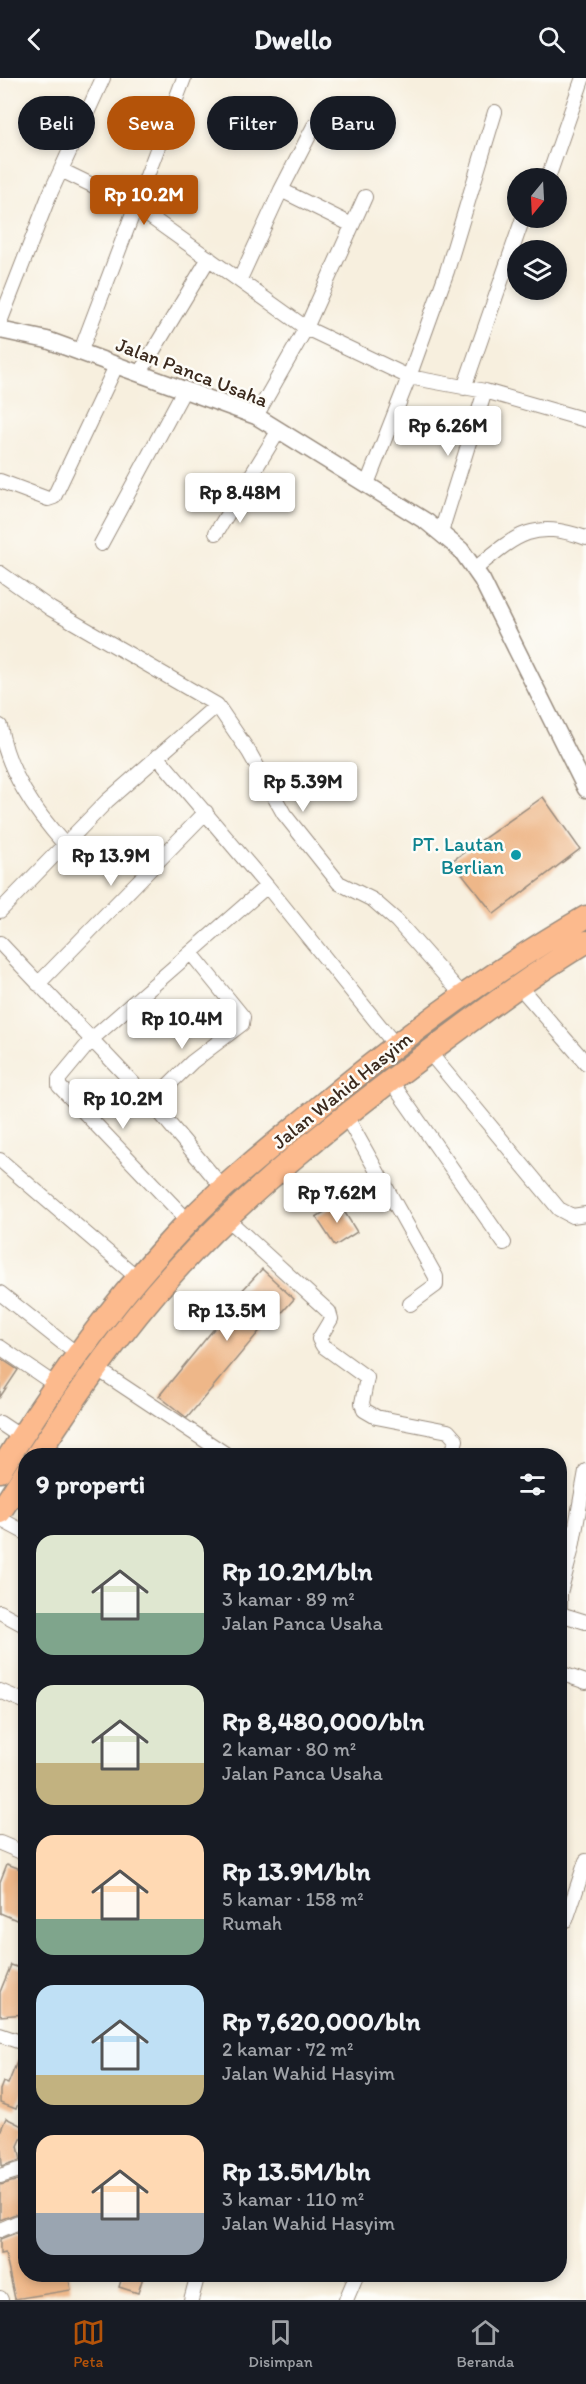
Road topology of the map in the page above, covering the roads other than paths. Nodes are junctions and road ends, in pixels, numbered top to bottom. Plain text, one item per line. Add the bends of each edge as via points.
1 (103, 78) edge
2 (184, 78) edge
3 (582, 80) dead end
4 (495, 112) dead end
5 (310, 134) edge
6 (551, 168) edge
7 (63, 171) junction
8 (281, 189) junction
9 (365, 197) dead end
10 (135, 206) junction
11 (352, 225) junction
12 (520, 228) edge
13 (209, 258) junction
14 (240, 279) junction
15 (0, 322) edge
16 (306, 328) junction
17 (0, 330) edge
18 (80, 353) junction
19 (116, 366) junction
20 (138, 374) junction
21 (409, 377) junction
22 (464, 388) junction
23 (184, 390) junction
24 (485, 391) junction
25 (256, 416) junction
26 (586, 420) edge
27 (279, 430) junction
28 (0, 481) edge
29 (368, 484) junction
30 (441, 532) junction
31 (216, 533) dead end
32 (586, 538) edge
33 (101, 544) dead end
34 (475, 568) junction
35 (0, 573) edge
36 (217, 705) junction
37 (0, 726) edge
38 (157, 756) junction
39 (586, 789) edge
40 (206, 812) junction
41 (65, 845) junction
42 (267, 886) junction
43 (0, 911) edge
44 (586, 917) edge
45 (0, 943) edge
46 (585, 943) edge
47 (192, 953) junction
48 (38, 984) junction
49 (518, 985) junction
50 (464, 997) junction
51 (93, 1038) junction
52 (396, 1046) junction
53 (429, 1052) junction
54 (586, 1063) edge
55 (390, 1080) junction
56 (151, 1102) junction
57 (345, 1114) junction
58 (0, 1160) edge
59 (224, 1189) junction
60 (586, 1214) edge
61 (227, 1219) junction
62 (189, 1222) junction
63 (504, 1243) dead end
64 (139, 1279) junction
65 (0, 1293) edge
66 (410, 1304) dead end
67 (0, 1347) edge
68 (87, 1362) junction
69 (57, 1386) junction
70 (0, 1424) edge
71 (21, 1437) junction
72 (20, 1448) edge
73 (41, 1448) edge
74 (216, 1448) edge
75 (454, 1448) edge
76 (586, 1471) edge
77 (17, 1479) edge
78 (0, 1512) edge
79 (0, 1519) edge
80 (18, 1529) edge
81 (567, 1566) edge
82 (0, 1612) edge
83 (567, 1615) edge
84 (18, 1622) edge
85 (586, 1622) edge
86 (567, 1675) edge
87 (586, 1682) edge
88 (0, 1691) edge
89 (18, 1699) edge
90 (0, 1843) edge
91 (18, 1851) edge
92 (586, 1864) edge
93 (567, 1917) edge
94 (0, 2035) edge
95 (18, 2041) edge
96 (18, 2170) edge
97 (0, 2176) edge
98 (18, 2222) edge
99 (0, 2230) edge
100 (196, 2282) edge
101 (354, 2282) edge
102 (191, 2300) edge
103 (346, 2300) edge

1 - 7 street
2 - 10 street
3 - 6 street
4 - 21 street via 447,271
5 - 8 street
7 - 10 street
7 - 15 street via 49,196
8 - 11 street
8 - 14 street
9 - 11 street
10 - 13 street
10 - 18 street
11 - 16 street
12 - 22 street
13 - 14 street
13 - 20 street
14 - 16 street
16 - 21 street
16 - 25 street
17 - 18 street, Jalan Panca Usaha via 47,340
18 - 19 street, Jalan Panca Usaha
19 - 20 street, Jalan Panca Usaha
19 - 28 street via 54,497 48,499
20 - 23 street, Jalan Panca Usaha
21 - 22 street
21 - 29 street
22 - 24 street
23 - 25 street, Jalan Panca Usaha
23 - 33 street
24 - 26 street
24 - 30 street
25 - 27 street, Jalan Panca Usaha
27 - 29 street, Jalan Panca Usaha
27 - 31 street
29 - 30 street, Jalan Panca Usaha
30 - 34 street, Jalan Panca Usaha
32 - 34 street via 557,529 539,530 515,539
34 - 39 street, Jalan Panca Usaha
35 - 36 street via 51,609
36 - 38 street
36 - 50 street via 284,814 339,883 373,900 397,921
37 - 41 street via 13,774
38 - 40 street
38 - 41 street
40 - 42 street
40 - 48 street
41 - 43 street
42 - 47 street
42 - 52 street
44 - 50 highway, Jalan Wahid Hasyim via 526,952
45 - 48 street
46 - 49 highway, Jalan Wahid Hasyim
47 - 51 street
47 - 56 street via 243,1017 242,1023 192,1062
48 - 51 street
49 - 53 highway, Jalan Wahid Hasyim
49 - 54 street
50 - 52 highway, Jalan Wahid Hasyim
51 - 56 street
51 - 62 street via 60,1075 59,1086
52 - 59 highway, Jalan Wahid Hasyim
53 - 55 highway, Jalan Wahid Hasyim
53 - 60 street via 559,1209 572,1216
55 - 57 highway, Jalan Wahid Hasyim
55 - 63 street
56 - 59 street
57 - 61 highway, Jalan Wahid Hasyim via 268,1178
57 - 66 street via 436,1277 434,1287
58 - 64 street
59 - 62 highway, Jalan Wahid Hasyim
61 - 68 highway, Jalan Wahid Hasyim
61 - 75 street via 329,1312 331,1319 319,1339 367,1378 364,1410 376,1417 448,1431 456,1440
62 - 64 highway, Jalan Wahid Hasyim
64 - 68 highway, Jalan Wahid Hasyim
65 - 68 street
67 - 69 street
68 - 69 highway, Jalan Wahid Hasyim
68 - 73 highway, Jalan Wahid Hasyim
68 - 74 street
69 - 71 highway, Jalan Wahid Hasyim
70 - 71 street
71 - 72 highway, Jalan Wahid Hasyim
76 - 81 street
77 - 78 highway, Jalan Wahid Hasyim
79 - 80 street
82 - 84 street
83 - 85 street
86 - 87 street
88 - 89 street
90 - 91 street
92 - 93 street
94 - 95 street
96 - 97 street
98 - 99 street
100 - 102 street
101 - 103 street

